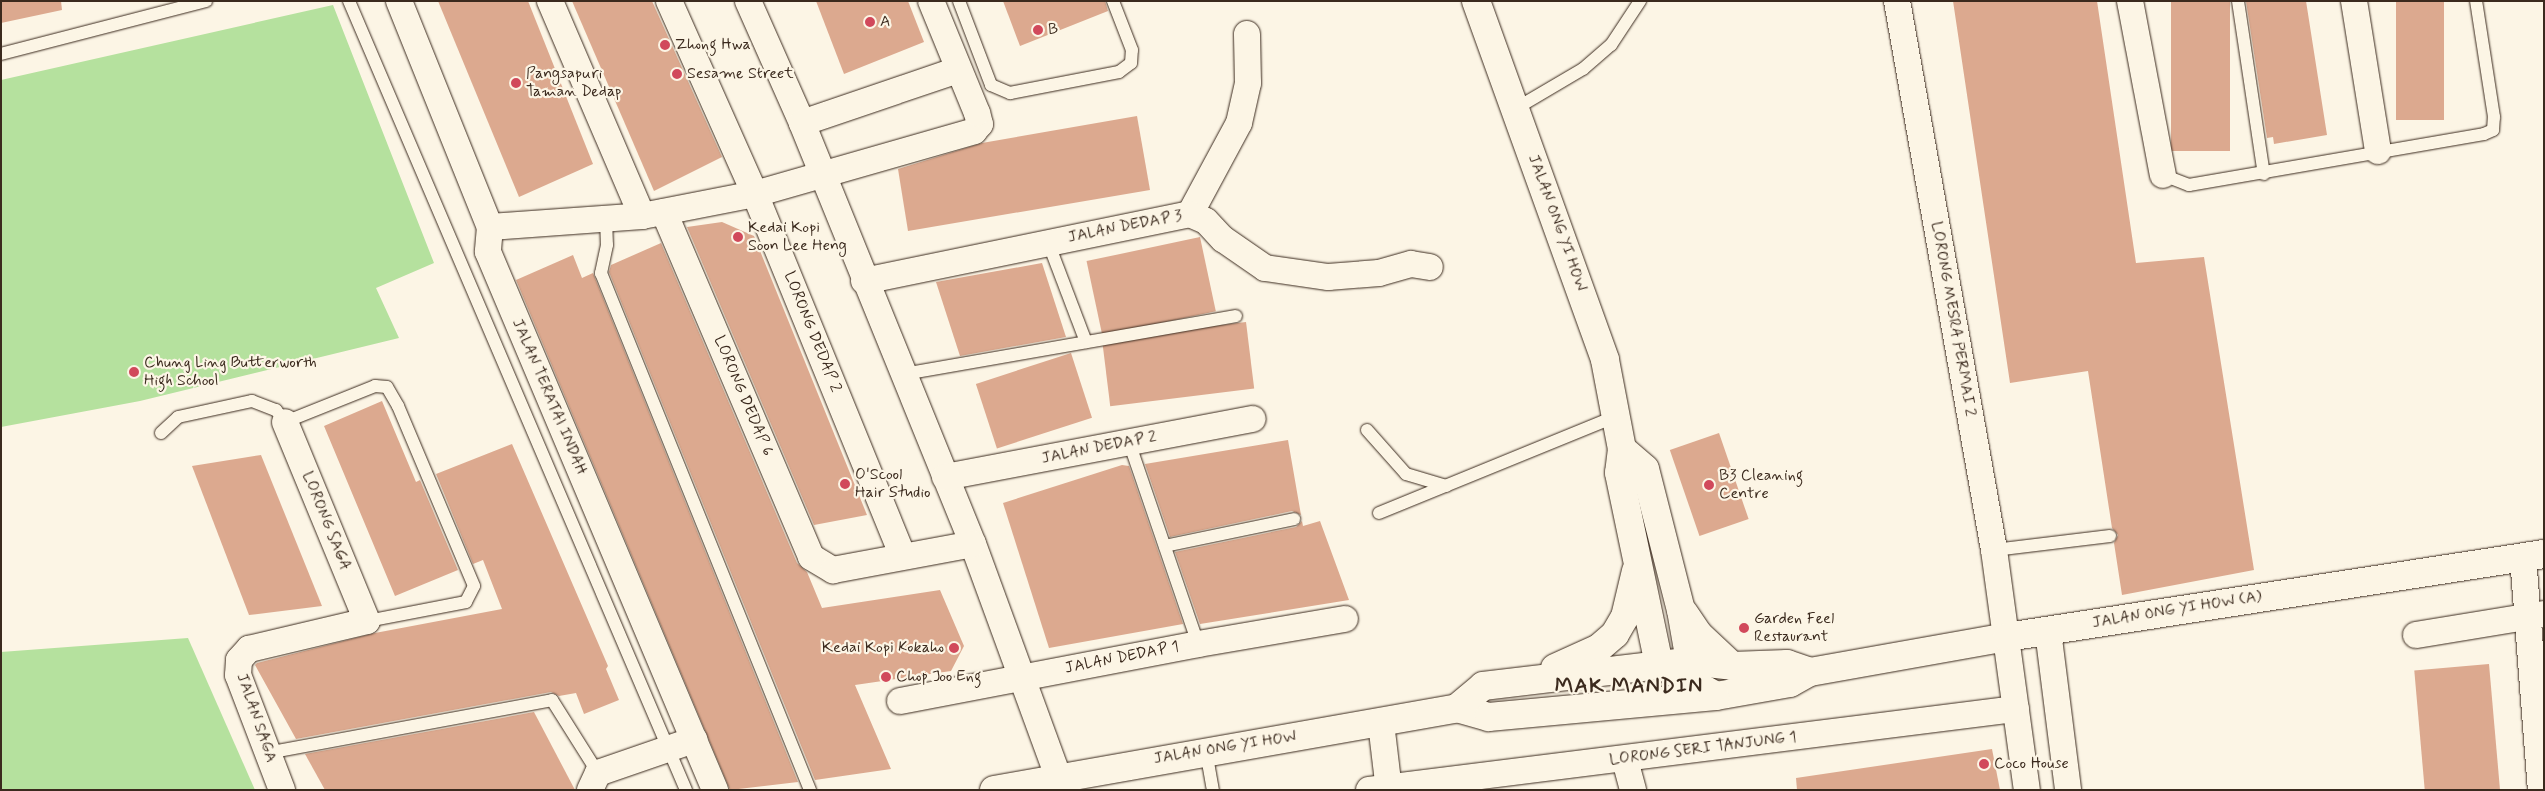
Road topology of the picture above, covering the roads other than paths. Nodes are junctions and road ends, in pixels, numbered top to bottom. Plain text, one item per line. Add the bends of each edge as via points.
1 (206, 1) edge
2 (349, 1) edge
3 (399, 1) edge
4 (550, 1) edge
5 (669, 1) edge
6 (748, 1) edge
7 (931, 1) edge
8 (959, 1) edge
9 (1112, 1) edge
10 (1476, 1) edge
11 (1640, 1) edge
12 (1897, 1) edge
13 (2130, 1) edge
14 (2238, 1) edge
15 (2354, 1) edge
16 (2476, 1) edge
17 (1247, 34) dead end
18 (1, 54) edge
19 (958, 70) junction
20 (1515, 109) junction
21 (802, 123) junction
22 (2378, 151) junction
23 (821, 174) junction
24 (2264, 174) junction
25 (2163, 175) joint
26 (755, 194) junction
27 (653, 214) junction
28 (1190, 214) junction
29 (606, 218) junction
30 (490, 227) junction
31 (1048, 242) junction
32 (1430, 268) dead end
33 (864, 281) junction
34 (1236, 316) dead end
35 (1086, 342) junction
36 (904, 374) junction
37 (1617, 416) junction
38 (1253, 419) dead end
39 (285, 422) junction
40 (1367, 430) dead end
41 (160, 433) dead end
42 (1129, 442) junction
43 (1622, 449) junction
44 (944, 477) junction
45 (1446, 486) junction
46 (1379, 513) dead end
47 (1294, 519) dead end
48 (2110, 536) dead end
49 (973, 544) junction
50 (1165, 546) junction
51 (1994, 550) junction
52 (902, 555) junction
53 (2533, 555) edge
54 (1638, 560) junction
55 (1681, 610) junction
56 (2536, 615) edge
57 (1345, 620) dead end
58 (367, 621) junction
59 (2048, 631) junction
60 (2416, 635) dead end
61 (2007, 637) junction
62 (1198, 644) junction
63 (1732, 666) junction
64 (1675, 667) junction
65 (1810, 672) junction
66 (1022, 677) junction
67 (1526, 680) junction
68 (1716, 696) junction
69 (900, 701) dead end
70 (1604, 706) junction
71 (1457, 708) junction
72 (2016, 709) junction
73 (1381, 723) junction
74 (682, 744) junction
75 (1206, 751) junction
76 (267, 753) junction
77 (1625, 760) junction
78 (1058, 776) junction
79 (594, 781) edge
80 (1382, 789) edge
81 (282, 790) edge
82 (686, 790) edge
83 (715, 790) edge
84 (810, 790) edge
85 (995, 790) edge
86 (1213, 790) edge
87 (1633, 790) edge
88 (2027, 790) edge
89 (2068, 790) edge
90 (2541, 790) edge

1 - 18 lane
2 - 74 lane
3 - 30 street, JALAN TERATAI INDAH
4 - 27 street, LORONG DEDAP 6
5 - 26 street, LORONG DEDAP 2
6 - 21 street
7 - 19 street
8 - 9 lane via 991,84 1010,93 1120,72 1131,63 1132,50
10 - 20 main road, JALAN ONG YI HOW
11 - 20 lane via 1611,45 1583,69
12 - 51 street, LORONG MESRA PERMAI 2
13 - 25 street
14 - 24 lane
15 - 22 street
16 - 22 lane via 2494,117 2493,130
17 - 28 street via 1248,82 1238,123
19 - 21 street
19 - 23 street via 980,124 974,132
20 - 37 main road, JALAN ONG YI HOW via 1605,360
21 - 23 street
22 - 24 lane
23 - 26 street
23 - 33 street
24 - 25 lane via 2189,185
26 - 27 street
26 - 52 street, LORONG DEDAP 2
27 - 29 street
27 - 52 street, LORONG DEDAP 6 via 811,557 833,570
28 - 31 street, JALAN DEDAP 3
28 - 32 street, JALAN DEDAP 3 via 1206,221 1223,239 1265,268 1328,278 1379,273 1411,264
29 - 30 street
29 - 84 lane via 607,246 601,273
30 - 74 street, JALAN TERATAI INDAH via 488,252
31 - 33 street, JALAN DEDAP 3
31 - 35 lane
33 - 36 street
34 - 35 lane
35 - 36 lane
36 - 44 street
37 - 43 main road, JALAN ONG YI HOW
37 - 45 lane
38 - 42 street, JALAN DEDAP 2
39 - 41 lane via 276,410 252,400 178,418
39 - 58 street, LORONG SAGA
39 - 58 lane via 375,386 387,387 474,586 466,602
40 - 45 lane via 1406,474
42 - 44 street, JALAN DEDAP 2
42 - 50 lane
43 - 54 main road, JALAN ONG YI HOW via 1619,473
43 - 55 main road via 1645,469
44 - 49 street
45 - 46 lane
47 - 50 lane
48 - 51 lane
49 - 52 street
49 - 66 street
50 - 62 lane
51 - 61 street, LORONG MESRA PERMAI 2
53 - 56 street
53 - 59 main road, JALAN ONG YI HOW (A)
54 - 64 main road, JALAN ONG YI HOW
54 - 67 main road via 1625,617 1615,634 1600,648
55 - 63 main road via 1699,634
55 - 64 main road
56 - 60 street
56 - 90 street
57 - 62 street, JALAN DEDAP 1
58 - 76 street, JALAN SAGA via 249,649 238,660 238,675
59 - 61 main road, JALAN ONG YI HOW (A)
59 - 89 street
61 - 65 main road, JALAN ONG YI HOW (A)
61 - 72 street, LORONG MESRA PERMAI 2
62 - 66 street, JALAN DEDAP 1
63 - 64 main road, JALAN ONG YI HOW (A)
63 - 65 main road, JALAN ONG YI HOW (A) via 1787,664
64 - 67 main road, JALAN ONG YI HOW
64 - 68 main road
64 - 70 main road via 1654,687
65 - 68 main road, JALAN ONG YI HOW (A) via 1790,683
66 - 69 street, JALAN DEDAP 1
66 - 78 street
67 - 71 main road, JALAN ONG YI HOW via 1483,686
68 - 70 main road, JALAN ONG YI HOW
70 - 71 main road, JALAN ONG YI HOW via 1489,717
71 - 73 main road, JALAN ONG YI HOW
72 - 77 street, LORONG SERI TANJUNG 1
72 - 88 street, LORONG MESRA PERMAI 2
73 - 75 main road, JALAN ONG YI HOW
73 - 80 street
74 - 79 street
74 - 82 lane
74 - 83 street, JALAN TERATAI INDAH
75 - 78 main road, JALAN ONG YI HOW
75 - 86 lane
76 - 79 lane via 552,700
76 - 81 street, JALAN SAGA
77 - 80 street, LORONG SERI TANJUNG 1
77 - 87 street
78 - 85 main road, JALAN ONG YI HOW

